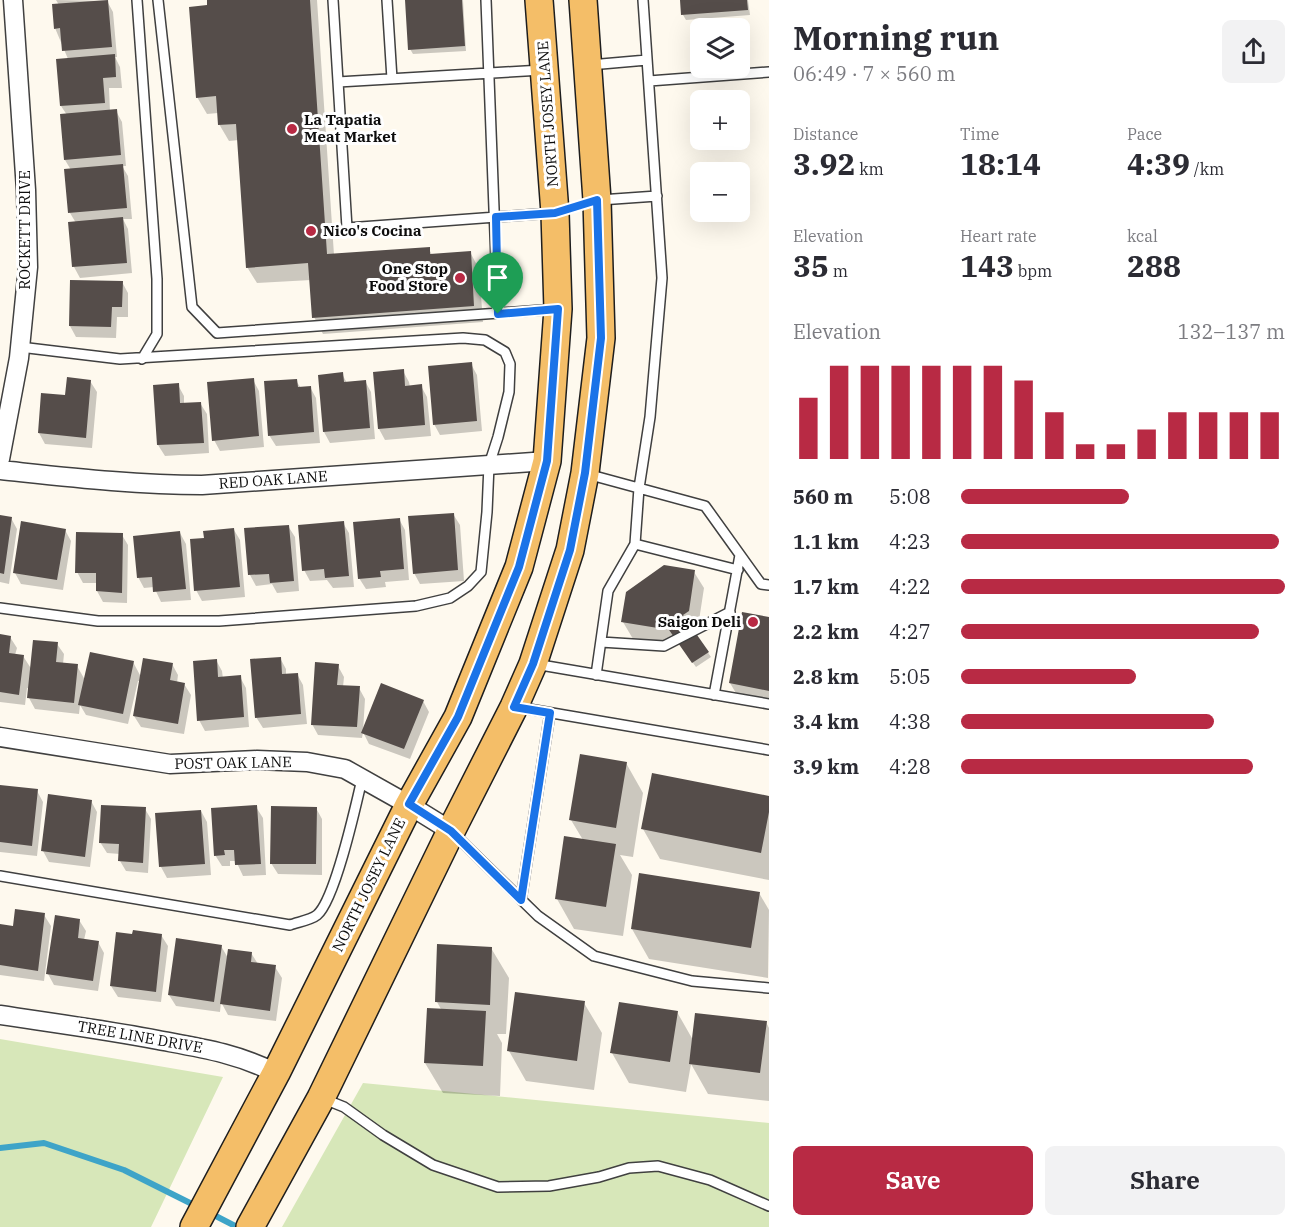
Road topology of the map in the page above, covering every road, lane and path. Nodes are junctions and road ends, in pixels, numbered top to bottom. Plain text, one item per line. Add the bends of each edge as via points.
1 (13, 0) edge
2 (137, 0) edge
3 (158, 0) edge
4 (333, 0) edge
5 (387, 0) edge
6 (486, 0) edge
7 (539, 0) edge
8 (583, 0) edge
9 (643, 0) edge
10 (647, 60) junction
11 (769, 64) edge
12 (587, 65) junction
13 (544, 69) junction
14 (769, 72) edge
15 (490, 73) junction
16 (758, 73) junction
17 (392, 79) junction
18 (649, 81) junction
19 (338, 82) junction
20 (657, 196) junction
21 (597, 200) junction
22 (555, 213) junction
23 (496, 217) junction
24 (558, 309) junction
25 (498, 314) junction
26 (20, 347) junction
27 (142, 359) junction
28 (0, 459) edge
29 (547, 461) junction
30 (489, 465) junction
31 (0, 470) edge
32 (585, 473) junction
33 (639, 488) junction
34 (635, 544) junction
35 (740, 555) junction
36 (738, 570) junction
37 (769, 585) edge
38 (0, 609) edge
39 (730, 612) junction
40 (601, 642) junction
41 (533, 664) junction
42 (596, 675) junction
43 (714, 695) junction
44 (769, 704) edge
45 (514, 707) junction
46 (550, 713) junction
47 (0, 737) edge
48 (769, 750) edge
49 (362, 779) junction
50 (409, 804) junction
51 (451, 831) junction
52 (0, 876) edge
53 (521, 900) junction
54 (769, 988) edge
55 (0, 1015) edge
56 (276, 1073) junction
57 (321, 1098) junction
58 (769, 1206) edge
59 (194, 1227) edge
60 (250, 1227) edge

1 - 26 street, ROCKETT DRIVE via 28,267
2 - 27 lane via 157,279 157,334
3 - 25 lane via 192,307 217,333
4 - 19 lane
5 - 17 lane
6 - 15 lane
7 - 13 main road, NORTH JOSEY LANE
8 - 12 main road
9 - 10 lane
10 - 12 lane
10 - 18 lane
11 - 16 lane
12 - 21 main road
13 - 15 lane
13 - 22 main road, NORTH JOSEY LANE
14 - 16 lane
15 - 17 lane
15 - 23 lane
16 - 18 lane
17 - 19 lane
18 - 20 lane
19 - 23 lane via 347,228
20 - 21 lane
20 - 33 lane via 662,278 650,417
21 - 22 main road
21 - 32 main road via 601,338
22 - 23 lane
22 - 24 main road, NORTH JOSEY LANE
23 - 25 lane
24 - 25 lane
24 - 29 main road, NORTH JOSEY LANE
26 - 27 lane
26 - 28 street, ROCKETT DRIVE
27 - 30 lane via 463,338 485,340 505,352 510,364 509,392
29 - 30 street, RED OAK LANE
29 - 50 main road, NORTH JOSEY LANE via 519,567 479,669 458,717
30 - 31 street, RED OAK LANE via 202,485
30 - 38 lane via 481,572 450,598 416,606 219,621 98,621
32 - 33 lane
32 - 41 main road via 570,550
33 - 34 lane
33 - 35 lane via 705,506
34 - 36 lane
34 - 40 lane via 608,591
35 - 36 lane
35 - 37 lane via 761,584
36 - 39 lane
39 - 40 lane via 664,646
39 - 43 lane
40 - 42 lane
41 - 42 lane
41 - 45 main road
42 - 43 lane
43 - 44 lane
45 - 46 lane
45 - 51 main road
46 - 48 lane
46 - 53 lane
47 - 49 street, POST OAK LANE via 170,764 308,762 345,770
49 - 50 street, POST OAK LANE
49 - 52 lane via 332,890 317,915 291,925
50 - 51 street, POST OAK LANE
50 - 56 main road, NORTH JOSEY LANE
51 - 53 lane
51 - 57 main road
53 - 54 lane via 594,956 692,981
55 - 56 street, TREE LINE DRIVE via 218,1051
56 - 59 main road, NORTH JOSEY LANE
57 - 58 lane via 344,1107 433,1165 498,1187 549,1186 629,1168 658,1166 710,1180
57 - 60 main road

